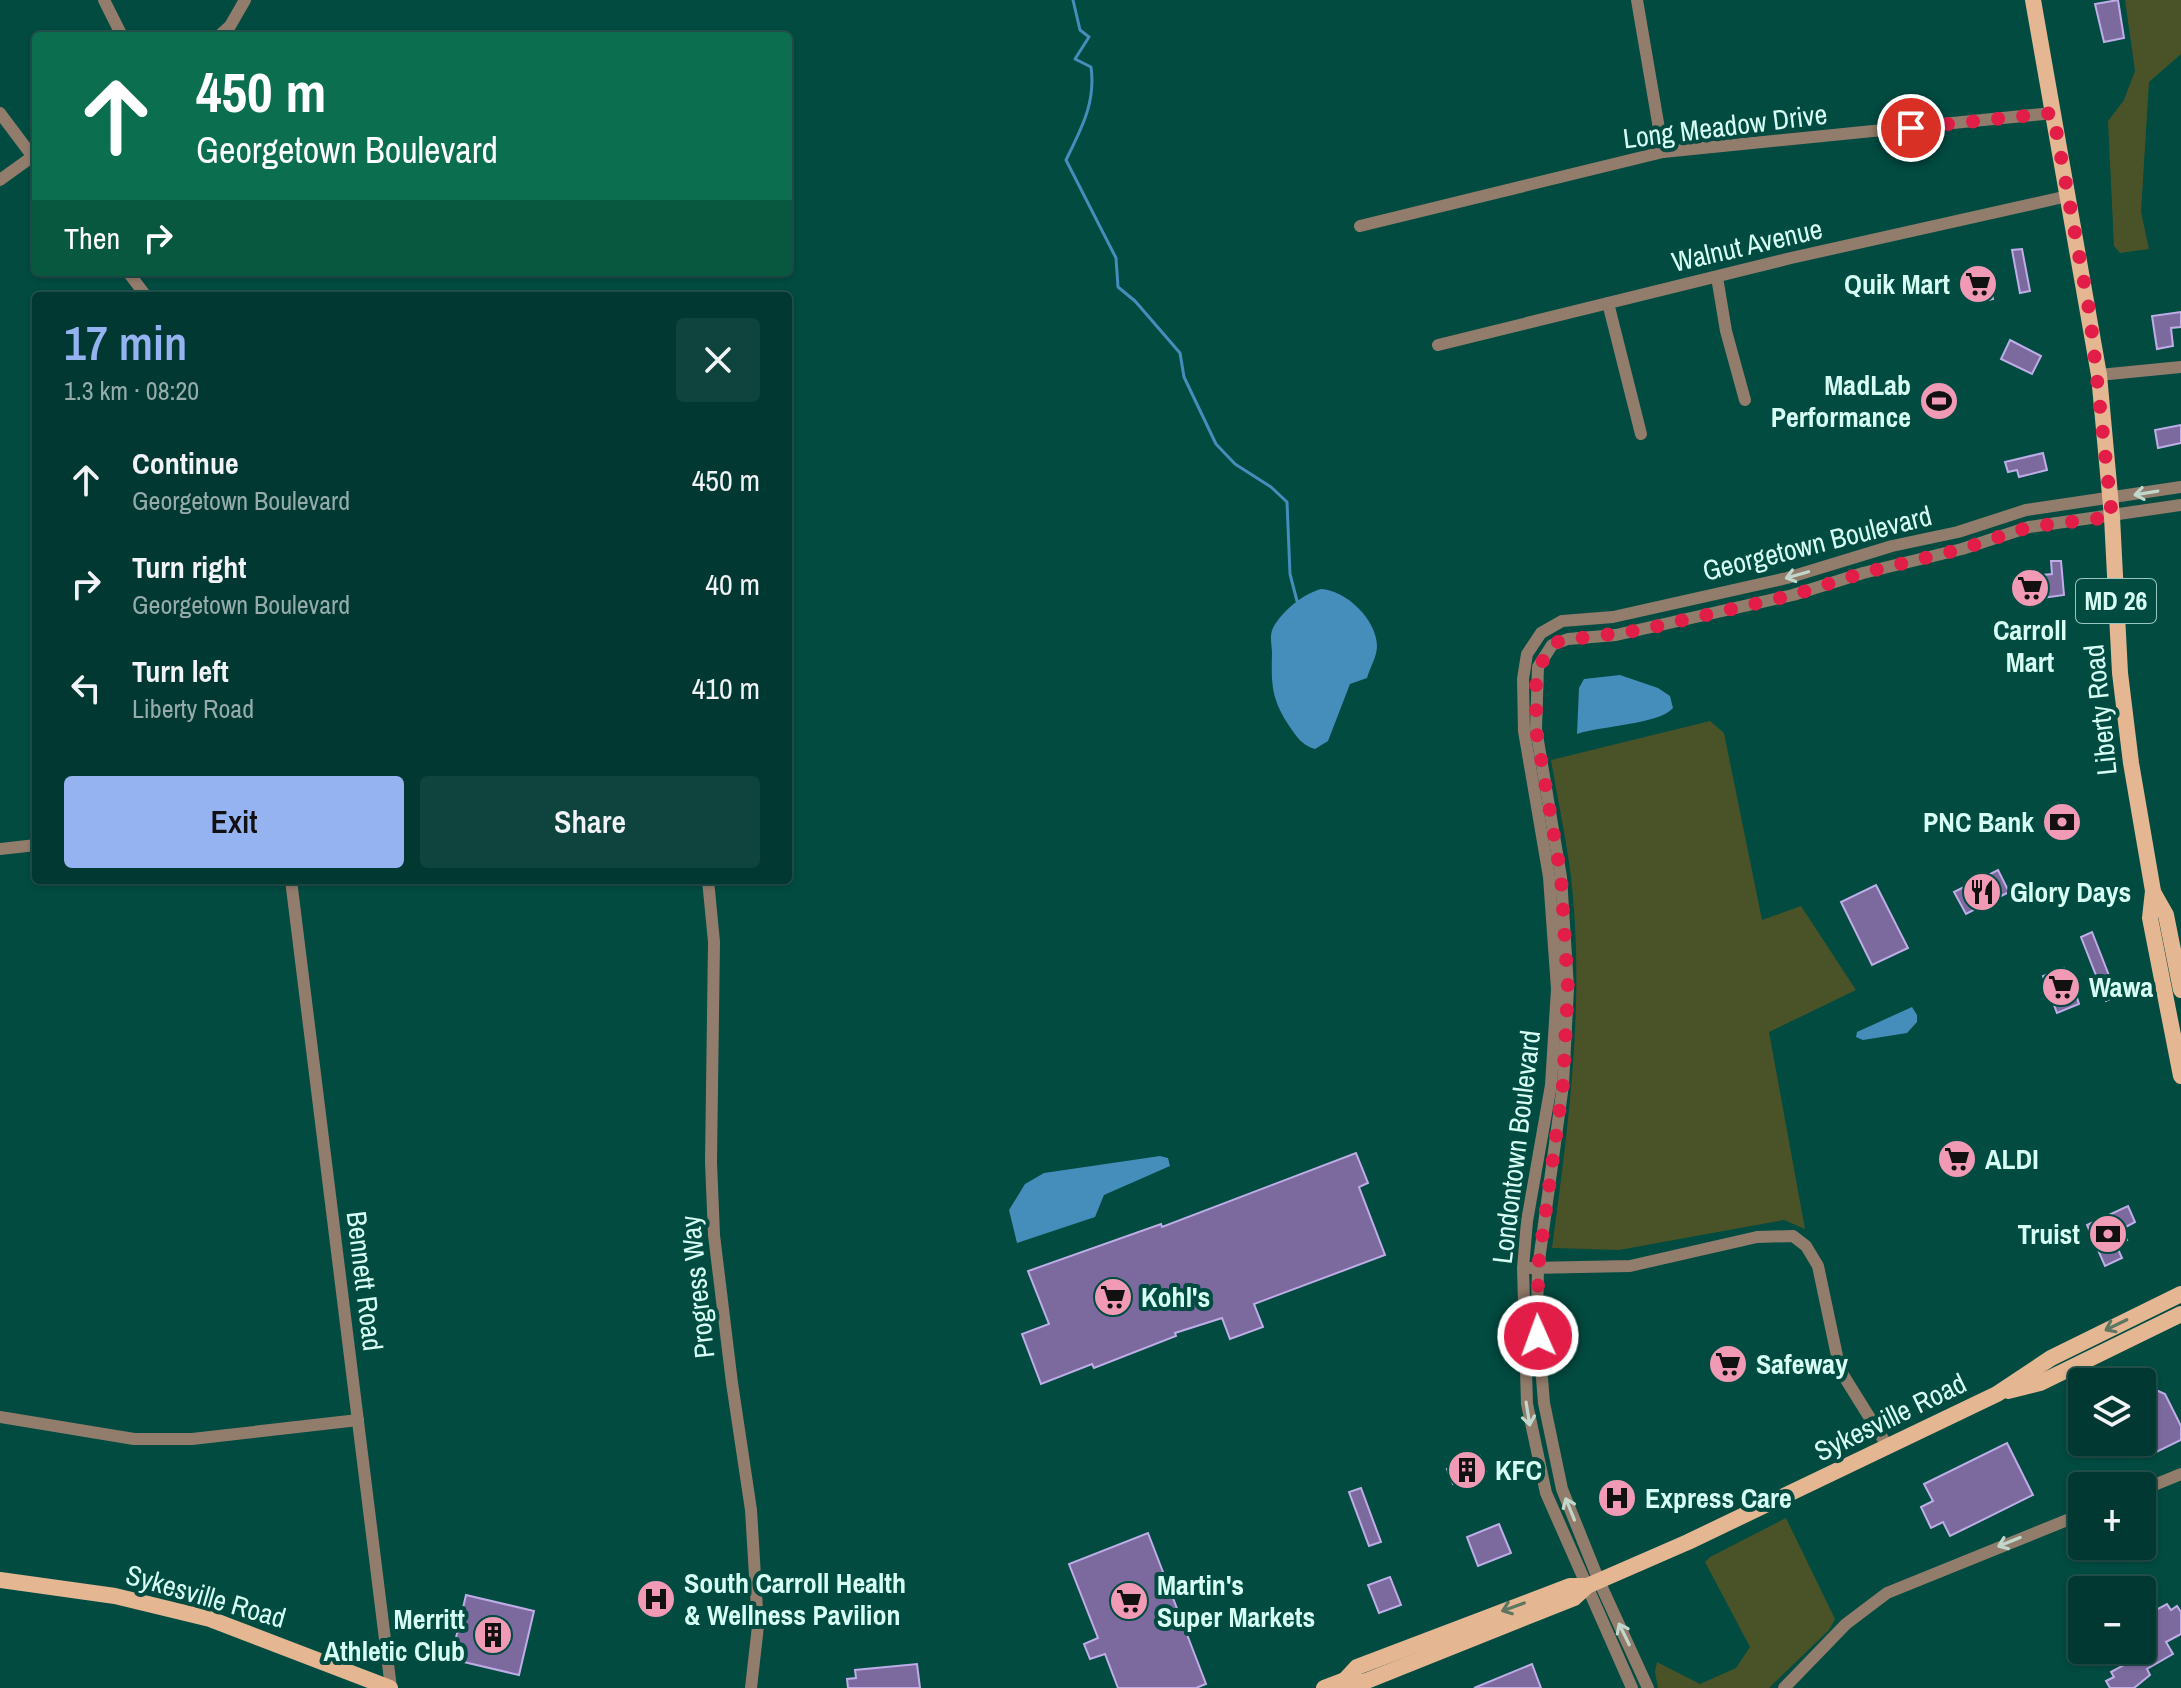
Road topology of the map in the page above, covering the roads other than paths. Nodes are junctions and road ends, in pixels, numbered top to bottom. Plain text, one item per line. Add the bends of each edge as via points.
1 (104, 0) edge
2 (245, 0) edge
3 (1637, 0) edge
4 (2033, 0) edge
5 (120, 32) edge
6 (223, 32) edge
7 (0, 113) edge
8 (2053, 113) junction
9 (1663, 152) junction
10 (32, 153) edge
11 (32, 159) edge
12 (0, 180) edge
13 (2068, 196) junction
14 (1360, 226) dead end
15 (1717, 277) junction
16 (1608, 303) junction
17 (1438, 345) dead end
18 (2181, 367) edge
19 (2099, 375) junction
20 (1745, 400) dead end
21 (1641, 434) dead end
22 (2181, 487) edge
23 (2111, 499) junction
24 (2181, 505) edge
25 (2112, 517) junction
26 (1529, 704) junction
27 (32, 845) edge
28 (0, 849) edge
29 (291, 884) edge
30 (708, 884) edge
31 (2153, 891) junction
32 (2181, 990) edge
33 (2181, 1076) edge
34 (1523, 1268) junction
35 (1538, 1268) junction
36 (2181, 1285) edge
37 (2175, 1296) edge
38 (2181, 1314) edge
39 (2173, 1321) edge
40 (1997, 1394) junction
41 (0, 1417) edge
42 (358, 1420) junction
43 (1888, 1447) junction
44 (2181, 1474) edge
45 (2156, 1484) edge
46 (2068, 1520) edge
47 (0, 1580) edge
48 (1593, 1584) junction
49 (1625, 1669) junction
50 (391, 1688) edge
51 (751, 1688) edge
52 (1324, 1688) edge
53 (1632, 1688) edge
54 (1641, 1688) edge
55 (1648, 1688) edge
56 (1784, 1688) edge

1 - 5 street
2 - 6 street
3 - 9 street
4 - 8 main road, Liberty Road / MD 26
7 - 10 street
8 - 9 street, Long Meadow Drive
8 - 13 main road, Liberty Road / MD 26
9 - 14 street, Long Meadow Drive
11 - 12 street
13 - 15 street, Walnut Avenue
13 - 19 main road, Liberty Road / MD 26
15 - 16 street, Walnut Avenue
15 - 20 street
16 - 17 street, Walnut Avenue
16 - 21 street
18 - 19 street
19 - 23 main road, Liberty Road / MD 26
22 -> 23 street, Georgetown Boulevard
23 - 25 main road, Liberty Road / MD 26
23 -> 26 street, Georgetown Boulevard via 2026,510 1775,581 1613,617 1562,621 1541,633 1527,654
24 - 25 street, Georgetown Boulevard
25 - 26 street, Georgetown Boulevard via 2029,527 1793,595 1641,630 1559,641 1538,667
25 - 31 main road, Liberty Road / MD 26 via 2122,688
26 - 34 street, Londontown Boulevard via 1527,762 1551,891 1557,989 1549,1098
26 - 35 street, Londontown Boulevard via 1563,890 1568,988 1563,1085
27 - 28 street
29 - 42 street, Bennett Road
30 - 51 street, Progress Way via 714,942 714,1235 751,1510 758,1626
31 - 32 main road, Liberty Road / MD 26 via 2166,915
31 - 33 main road, Liberty Road / MD 26 via 2150,918
34 - 35 street
34 -> 48 street, Londontown Boulevard via 1524,1380 1532,1440 1546,1493
35 - 43 street via 1630,1266 1757,1237 1793,1236 1818,1266 1840,1370
48 -> 35 street, Londontown Boulevard via 1549,1436 1537,1316
36 - 37 main road
37 -> 40 main road, Sykesville Road via 2034,1367
38 - 39 main road, Sykesville Road
39 - 40 main road, Sykesville Road via 2040,1383
40 - 43 main road, Sykesville Road
41 - 42 street via 111,1436 176,1440
42 - 50 street, Bennett Road
43 - 48 main road, Sykesville Road
44 - 45 street
46 -> 56 street via 1887,1593 1846,1624
47 - 50 main road, Sykesville Road via 104,1594 210,1619
48 - 49 street
48 - 52 main road, Sykesville Road via 1574,1598 1364,1682 1345,1680
55 -> 48 street
49 - 53 street
49 - 54 street via 1632,1671

